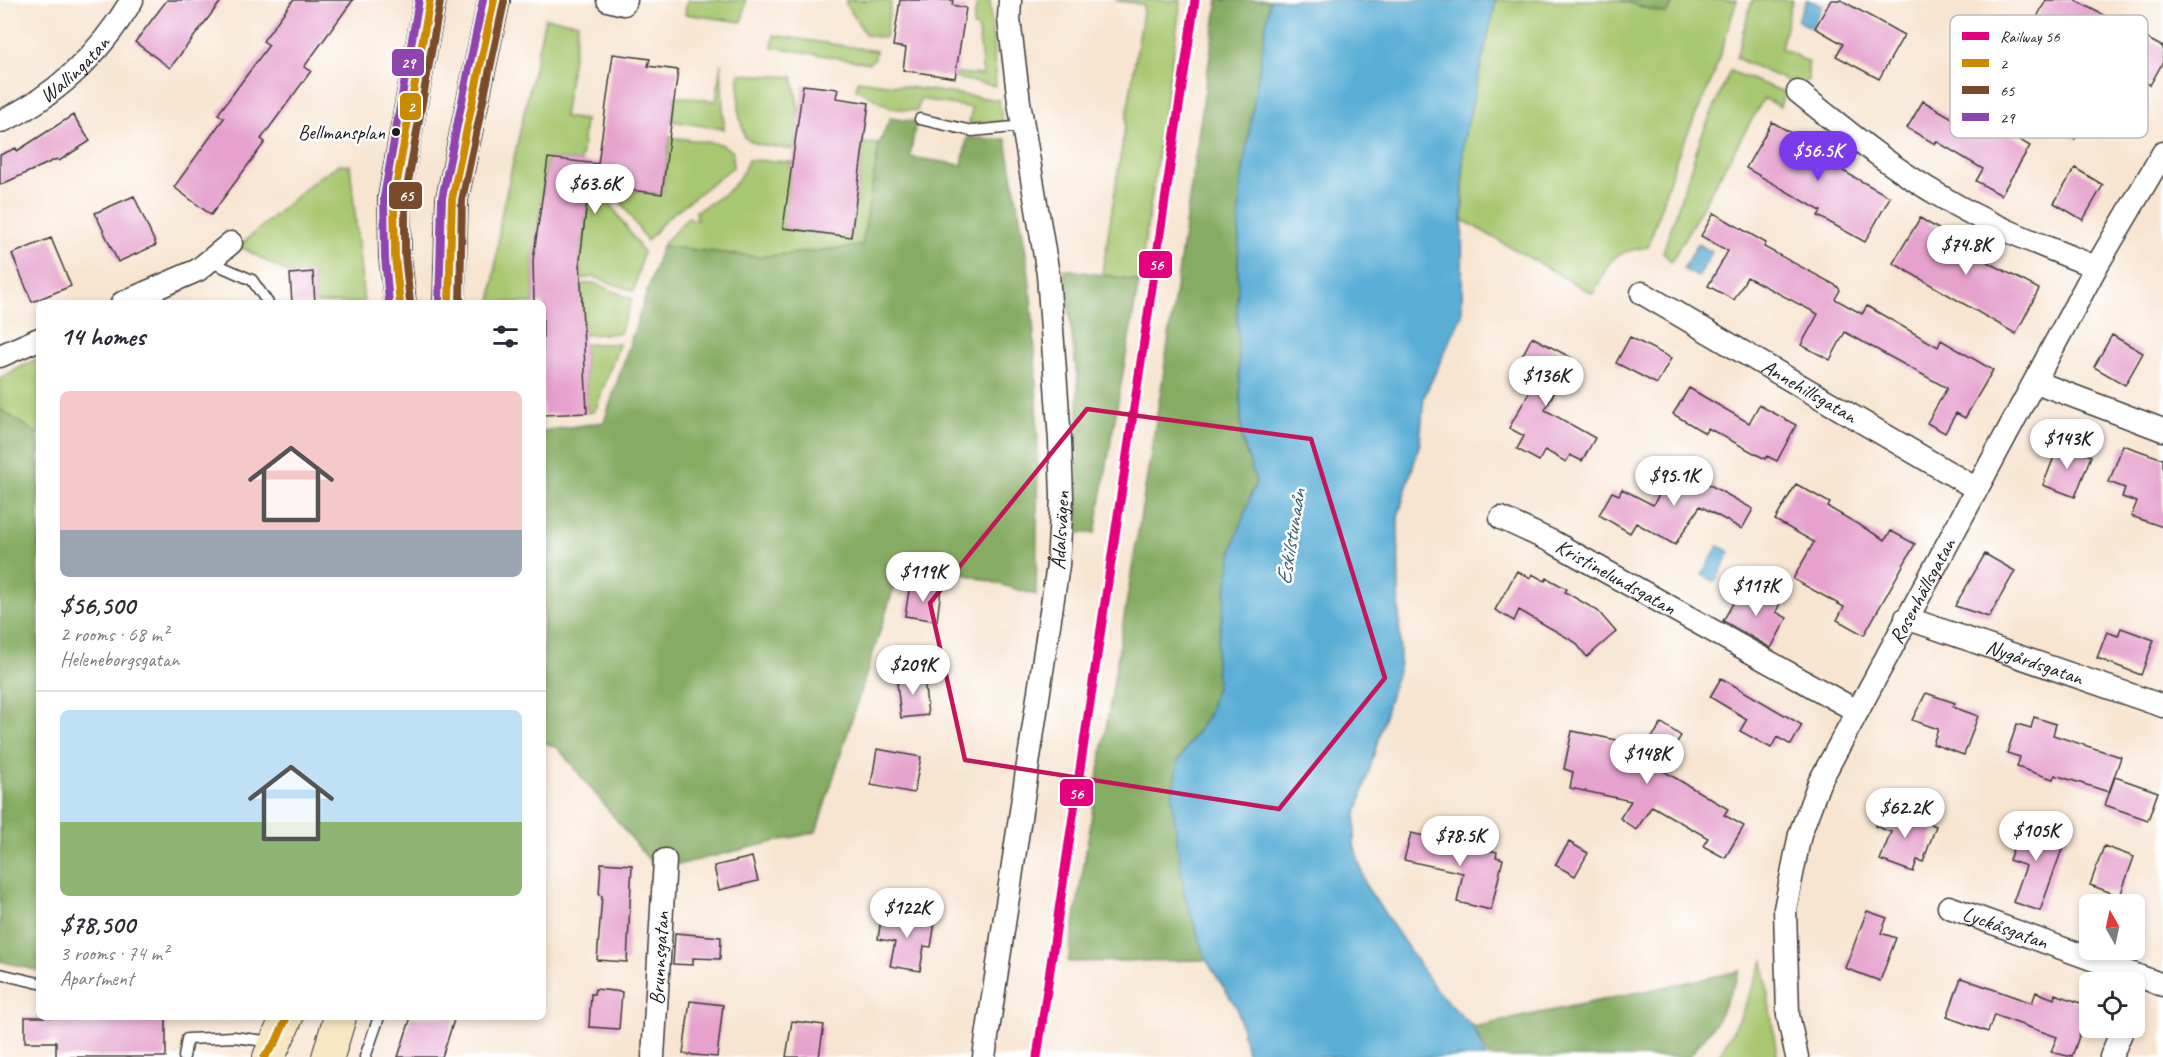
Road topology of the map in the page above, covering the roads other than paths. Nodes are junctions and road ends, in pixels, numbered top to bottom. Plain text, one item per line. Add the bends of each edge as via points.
1 (132, 0) edge
2 (430, 0) edge
3 (494, 0) edge
4 (608, 0) edge
5 (626, 0) edge
6 (1010, 0) edge
7 (1798, 92) dead end
8 (920, 119) dead end
9 (0, 122) edge
10 (1024, 126) junction
11 (2163, 153) edge
12 (231, 243) dead end
13 (209, 261) junction
14 (2096, 267) junction
15 (1642, 293) dead end
16 (129, 300) edge
17 (266, 300) edge
18 (400, 300) edge
19 (449, 300) edge
20 (36, 340) edge
21 (0, 356) edge
22 (2036, 382) junction
23 (2163, 430) edge
24 (1976, 488) junction
25 (1501, 518) dead end
26 (1906, 618) junction
27 (2163, 706) edge
28 (1855, 710) junction
29 (665, 860) dead end
30 (1949, 908) dead end
31 (0, 974) edge
32 (36, 982) edge
33 (2147, 987) edge
34 (339, 1020) edge
35 (378, 1020) edge
36 (2119, 1038) edge
37 (274, 1043) edge
38 (184, 1057) edge
39 (328, 1057) edge
40 (365, 1057) edge
41 (653, 1057) edge
42 (984, 1057) edge
43 (1797, 1057) edge
44 (2111, 1057) edge

1 - 9 street, Wallingatan via 75,73 50,93
2 - 18 main road via 394,198
3 - 19 main road via 452,199
4 - 5 street via 624,4
6 - 10 street, Ådalsvägen via 1009,19
7 - 14 street via 1903,174 1943,198 2010,232
8 - 10 lane via 972,131
10 - 42 street, Ådalsvägen via 1048,274 1058,385 1062,497 1058,566
11 - 14 street, Rosenhällsgatan
12 - 13 street
13 - 16 street via 198,270
13 - 17 lane via 252,280
14 - 22 street, Rosenhällsgatan
15 - 24 street, Annehillsgatan
20 - 21 street
22 - 23 street
22 - 24 street, Rosenhällsgatan
24 - 26 street, Rosenhällsgatan
25 - 28 street, Kristinelundsgatan via 1553,542
26 - 27 street, Nygårdsgatan
26 - 28 street, Rosenhällsgatan
28 - 43 street, Rosenhällsgatan via 1804,823 1785,909 1788,1015
29 - 41 street, Brunnsgatan
30 - 33 street, Lyckåsgatan
31 - 32 lane
34 - 39 main road
35 - 40 lane
36 - 44 street
37 - 38 lane via 234,1037 187,1040

